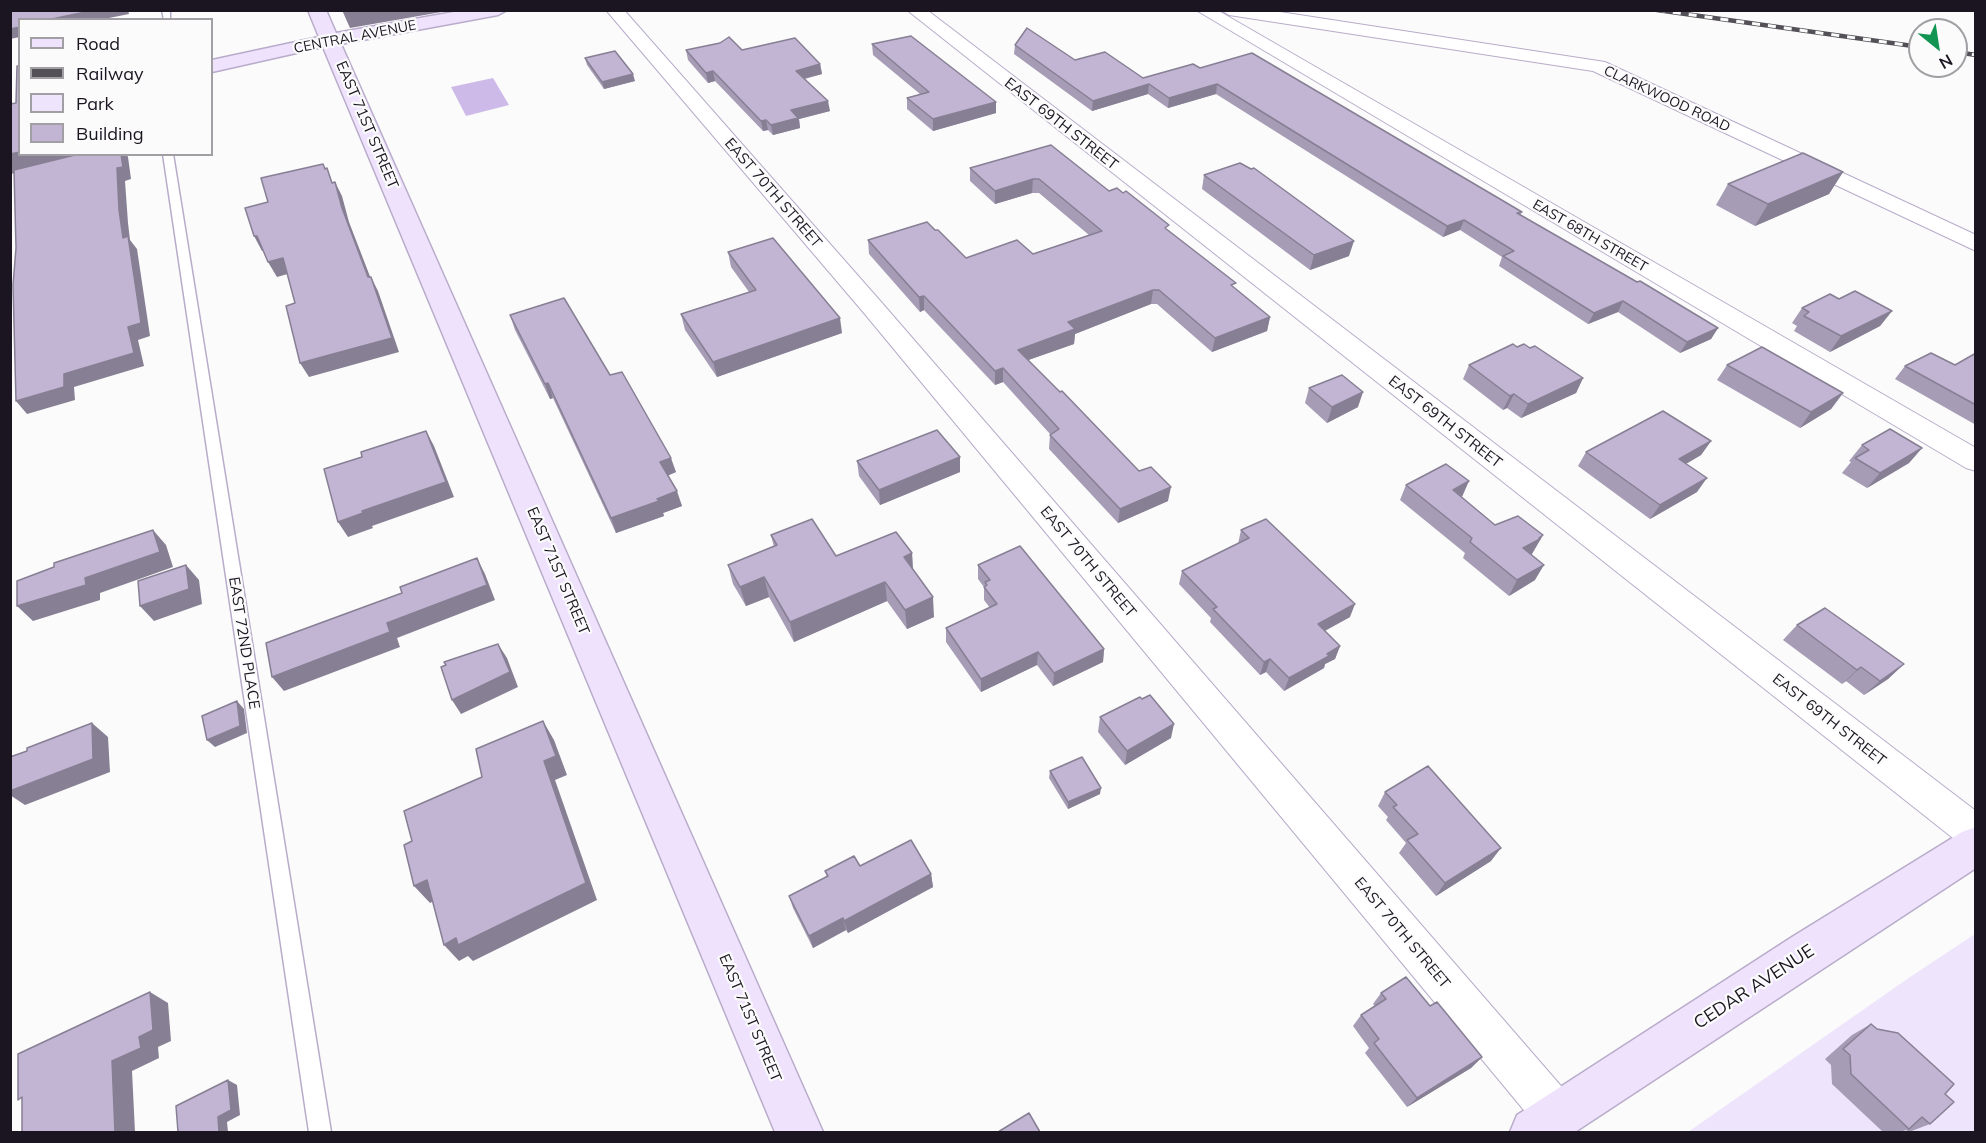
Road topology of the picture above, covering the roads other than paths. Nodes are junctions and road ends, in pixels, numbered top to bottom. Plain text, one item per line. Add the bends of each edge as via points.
1 (317, 10) edge
2 (498, 10) edge
3 (615, 10) edge
4 (915, 10) edge
5 (1204, 10) edge
6 (1229, 10) edge
7 (331, 40) junction
8 (213, 66) edge
9 (168, 156) edge
10 (1976, 244) edge
11 (1976, 461) edge
12 (1976, 834) edge
13 (1976, 845) edge
14 (1546, 1125) edge
15 (320, 1132) edge
16 (800, 1132) edge

1 - 7 street, EAST 71ST STREET
2 - 7 street, CENTRAL AVENUE
3 - 14 street, EAST 70TH STREET via 873,308
4 - 12 street, EAST 69TH STREET
5 - 11 street, EAST 68TH STREET
6 - 10 street, CLARKWOOD ROAD via 1598,66
7 - 8 street, CENTRAL AVENUE
7 - 16 street, EAST 71ST STREET
9 - 15 lane, EAST 72ND PLACE
13 - 14 street, CEDAR AVENUE

